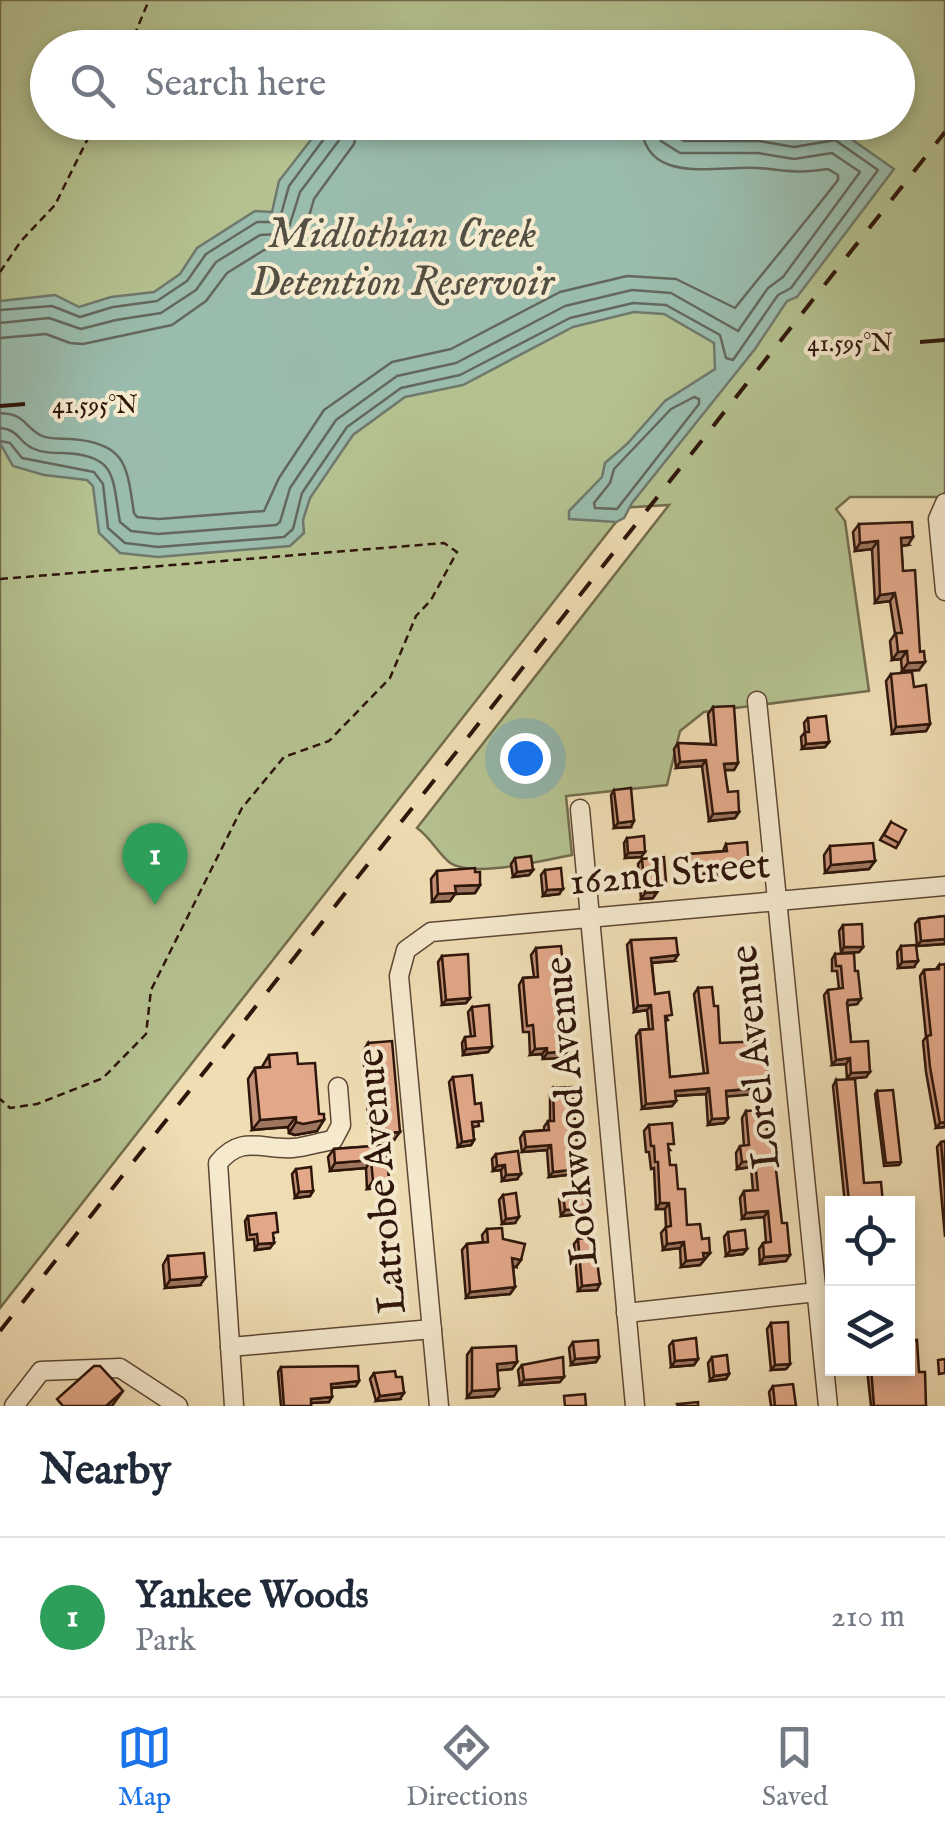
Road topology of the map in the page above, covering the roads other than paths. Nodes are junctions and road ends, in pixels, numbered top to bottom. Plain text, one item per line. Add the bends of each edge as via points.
1 (944, 504) edge
2 (945, 591) edge
3 (757, 701) dead end
4 (580, 809) dead end
5 (945, 886) edge
6 (776, 901) junction
7 (590, 917) junction
8 (406, 950) joint
9 (338, 1088) dead end
10 (817, 1292) junction
11 (626, 1313) junction
12 (432, 1329) junction
13 (230, 1347) junction
14 (14, 1406) edge
15 (178, 1406) edge
16 (234, 1406) edge
17 (439, 1406) edge
18 (635, 1406) edge
19 (828, 1406) edge

1 - 2 street via 938,519
3 - 6 street, Lorel Avenue
4 - 7 street, Lockwood Avenue
5 - 6 street, 162nd Street
6 - 7 street, 162nd Street
6 - 10 street, Lorel Avenue
7 - 8 street, 162nd Street via 431,932
7 - 11 street, Lockwood Avenue
8 - 12 street, Latrobe Avenue via 399,976
9 - 13 street via 341,1125 333,1140 230,1148 218,1163
10 - 11 street
10 - 19 street, Lorel Avenue
11 - 18 street, Lockwood Avenue
12 - 13 street
12 - 17 street, Latrobe Avenue
13 - 16 street
14 - 15 street via 41,1371 120,1368

